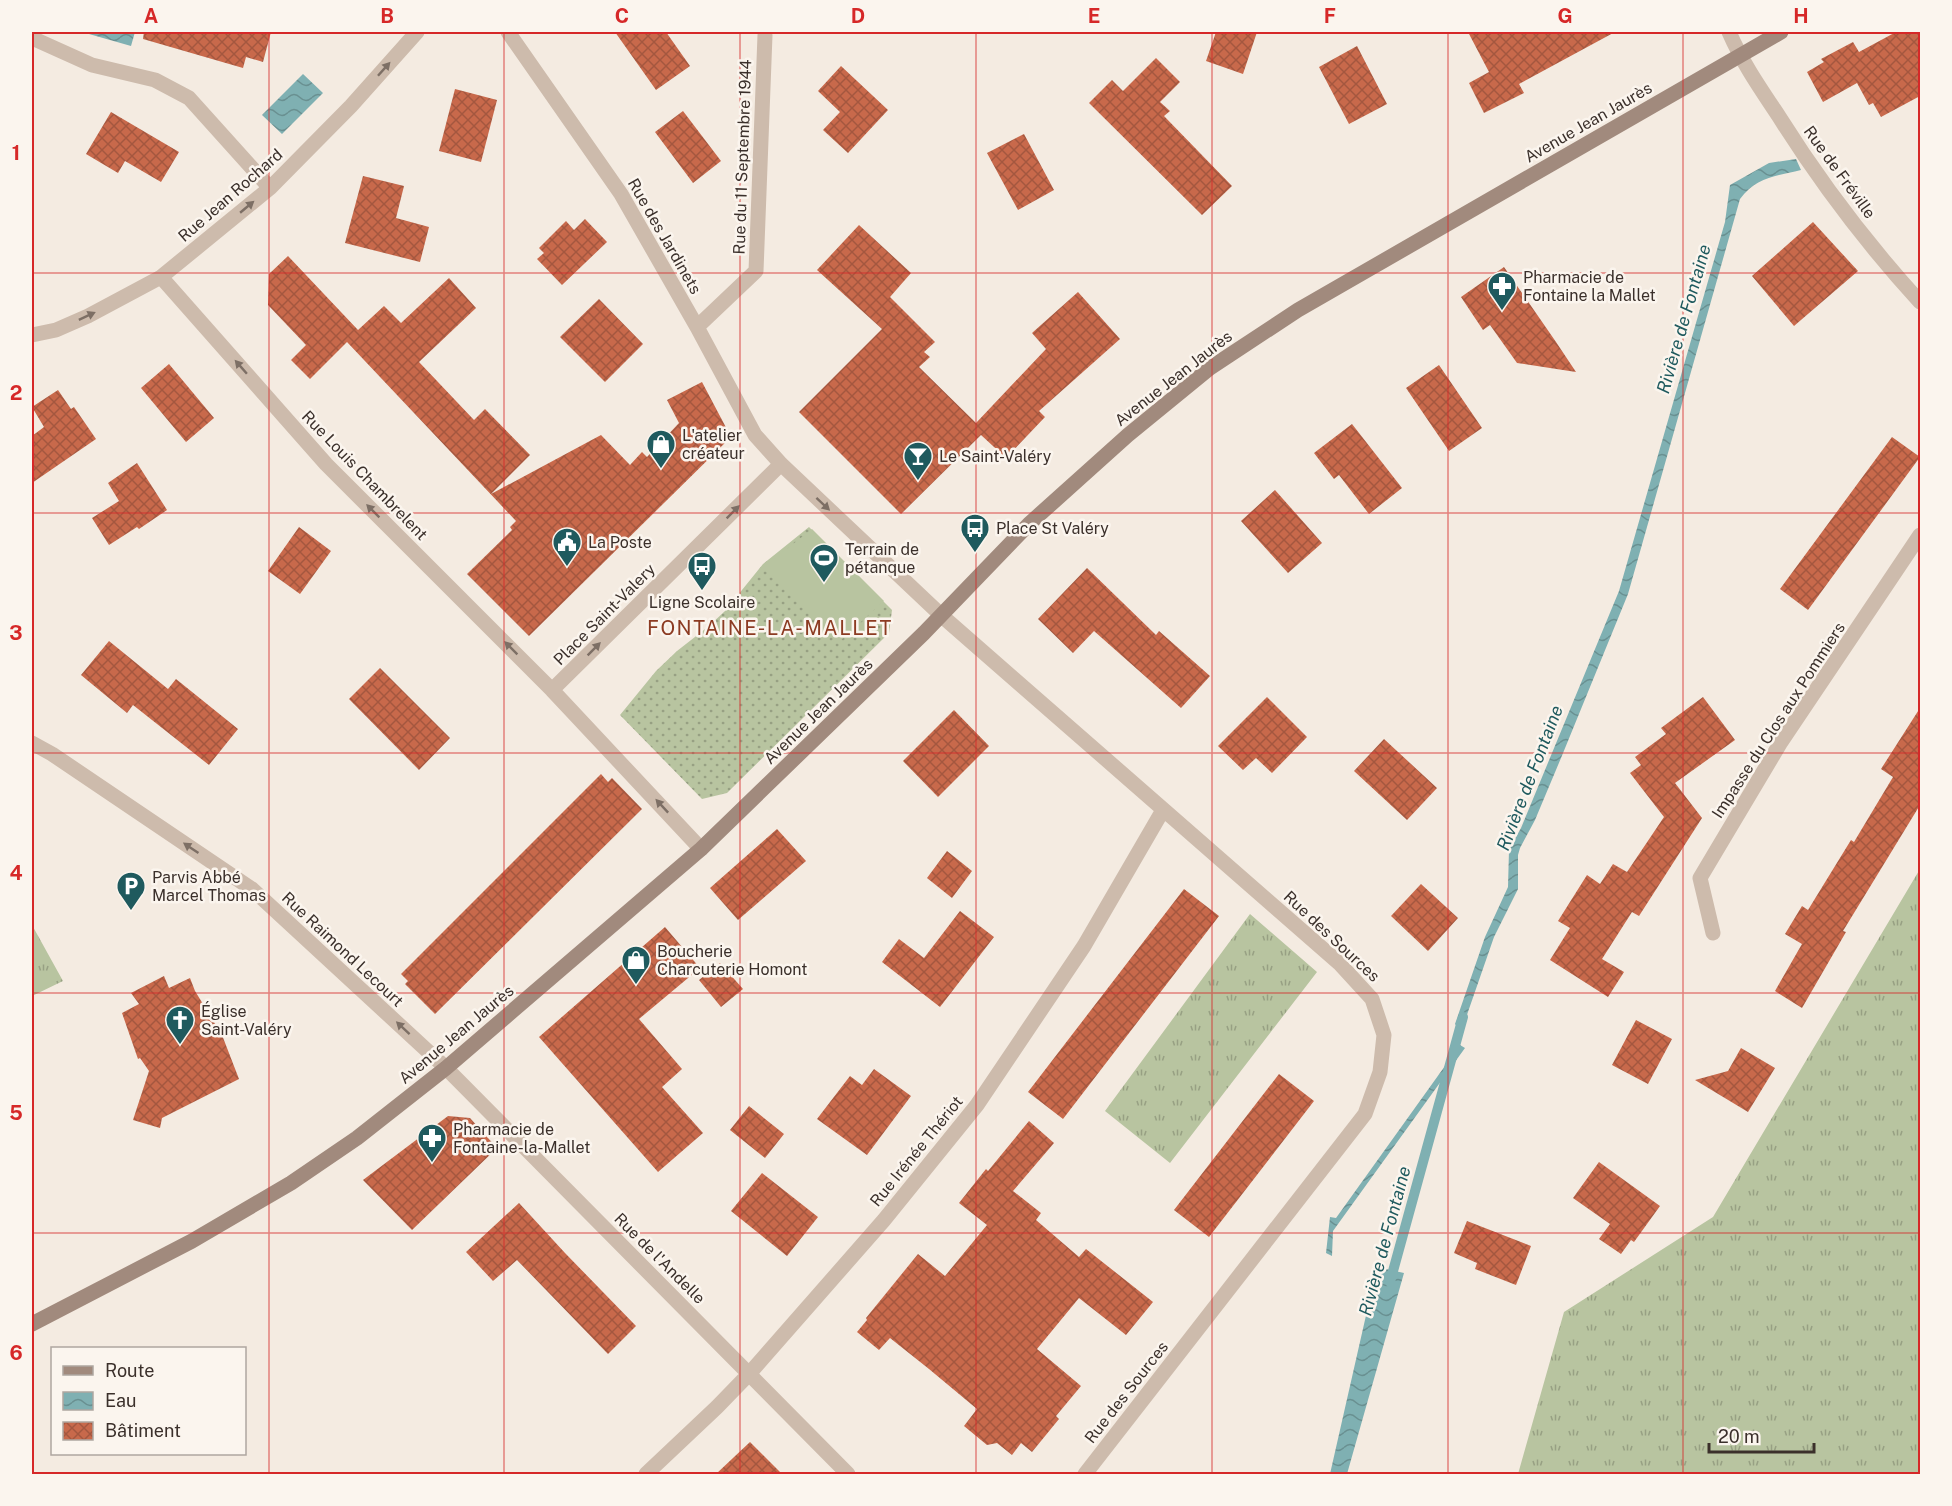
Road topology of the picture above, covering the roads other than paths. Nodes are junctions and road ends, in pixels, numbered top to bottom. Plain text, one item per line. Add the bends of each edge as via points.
1 (417, 32) edge
2 (1729, 32) edge
3 (1781, 32) edge
4 (513, 33) edge
5 (765, 35) dead end
6 (32, 38) edge
7 (1740, 56) junction
8 (270, 188) junction
9 (161, 277) junction
10 (1920, 302) edge
11 (697, 327) junction
12 (32, 335) edge
13 (781, 464) junction
14 (1920, 535) edge
15 (942, 615) junction
16 (552, 690) junction
17 (32, 743) edge
18 (1163, 810) junction
19 (701, 849) junction
20 (1713, 933) dead end
21 (446, 1068) junction
22 (32, 1323) edge
23 (749, 1374) junction
24 (646, 1474) edge
25 (848, 1474) edge
26 (1085, 1474) edge

8 -> 1 street, Rue Jean Rochard
2 - 7 street, Rue de Fréville
3 - 7 street, Avenue Jean Jaurès
4 - 11 street, Rue des Jardinets via 621,194
5 - 11 street, Rue du 11 Septembre 1944 via 756,271
6 - 8 street via 92,65 155,80 189,98
7 - 10 street, Rue de Fréville via 1806,160 1881,260
7 - 15 street, Avenue Jean Jaurès via 1298,310 1210,368 1030,523
9 -> 8 street, Rue Jean Rochard
12 -> 9 street, Rue Jean Rochard via 88,316
16 -> 9 street, Rue Louis Chambrelent via 326,464
11 - 13 street, Rue des Jardinets via 755,435
13 -> 15 street
16 -> 13 street, Place Saint-Valery
14 - 20 street, Impasse du Clos aux Pommiers via 1781,742 1700,878
15 - 18 street, Rue des Sources
15 - 19 street, Avenue Jean Jaurès
19 -> 16 street, Place Saint-Valery
21 -> 17 street, Rue Raimond Lecourt via 252,889
18 - 23 street, Rue Irénée Thériot via 1084,946 977,1105 884,1220
18 - 26 street, Rue des Sources via 1339,963 1372,999 1384,1035 1380,1072 1365,1114
19 - 21 street, Avenue Jean Jaurès
21 - 22 street, Avenue Jean Jaurès via 357,1138 281,1189 145,1267
21 - 23 street, Rue de l'Andelle
23 - 24 street, Rue Irénée Thériot
23 - 25 street, Rue de l'Andelle

